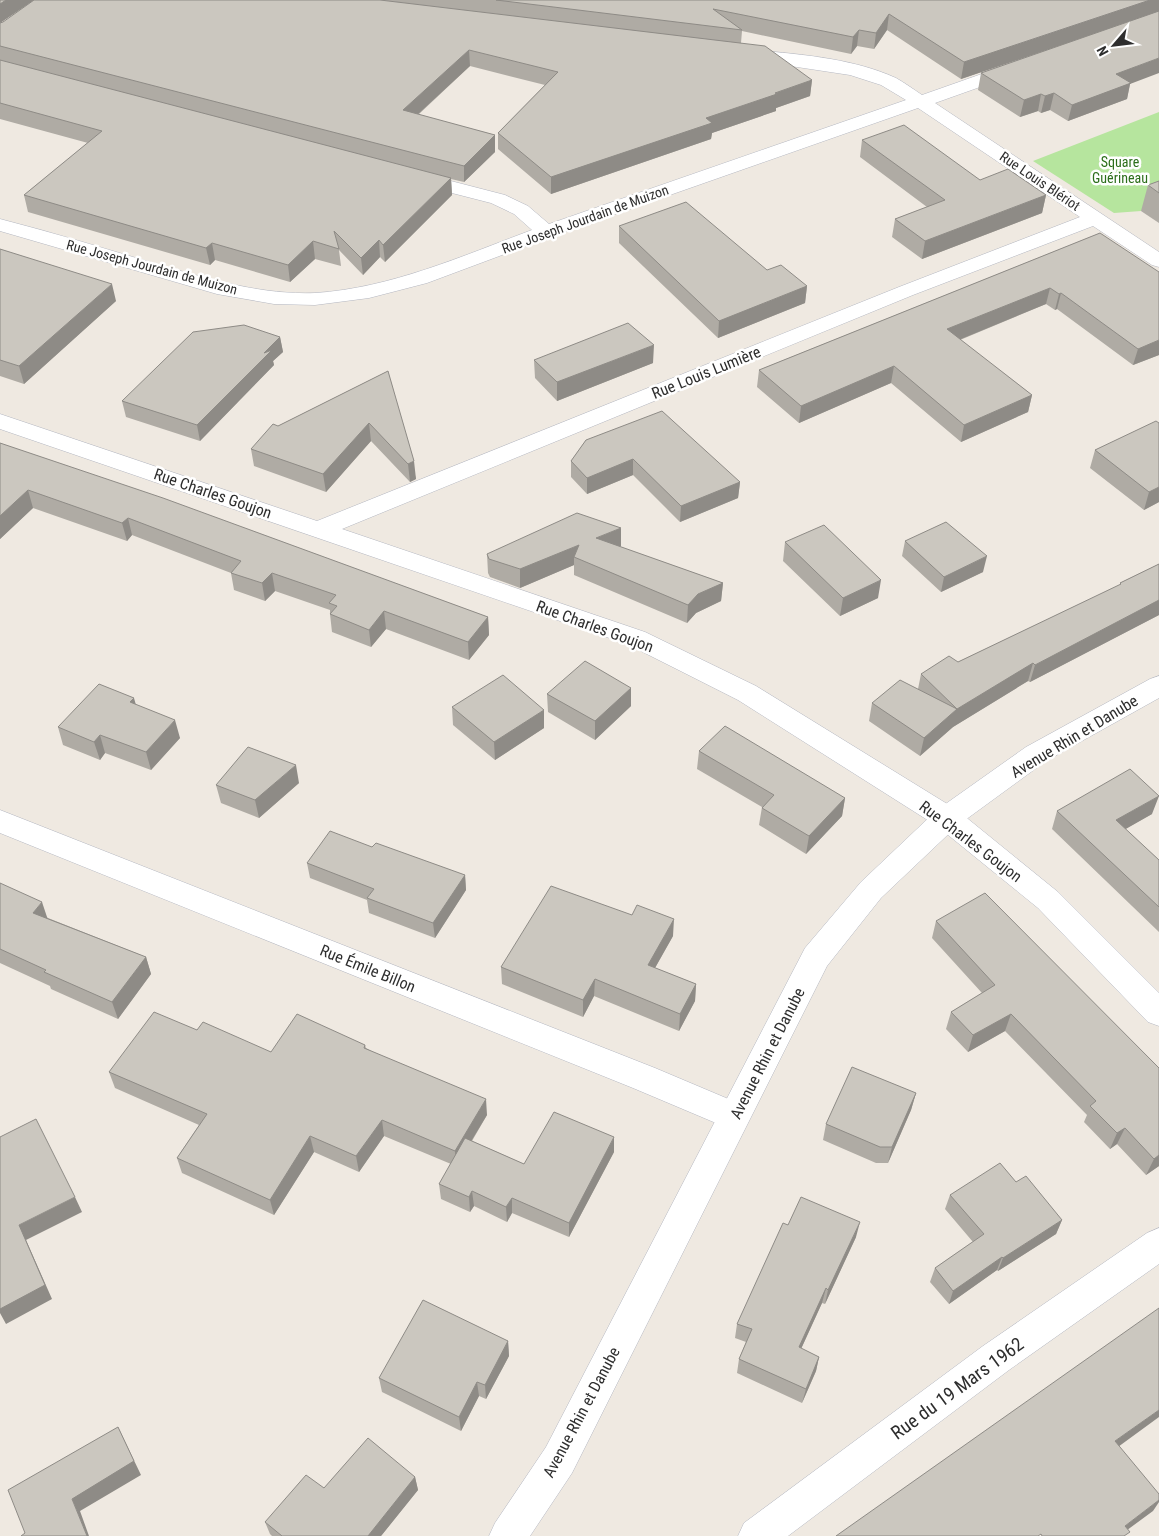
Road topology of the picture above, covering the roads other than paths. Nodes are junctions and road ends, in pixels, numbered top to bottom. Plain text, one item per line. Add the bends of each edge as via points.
1 (731, 52) edge
2 (1030, 63) edge
3 (920, 101) junction
4 (402, 174) edge
5 (1095, 218) junction
6 (0, 225) edge
7 (546, 232) junction
8 (1159, 261) edge
9 (0, 420) edge
10 (319, 529) junction
11 (1159, 686) edge
12 (947, 818) junction
13 (0, 821) edge
14 (1159, 1013) edge
15 (734, 1116) junction
16 (1159, 1244) edge
17 (508, 1536) edge
18 (758, 1536) edge

1 - 3 street, Rue Louis Blériot via 800,60 847,70 887,81
2 - 3 street, Rue Joseph Jourdain de Muizon
3 - 5 street, Rue Louis Blériot
3 - 7 street, Rue Joseph Jourdain de Muizon
4 - 7 street via 498,199 520,210
5 - 8 street, Rue Louis Blériot
5 - 10 street, Rue Louis Lumière via 906,291
6 - 7 street, Rue Joseph Jourdain de Muizon via 217,288 274,298 315,299 369,292 420,279
9 - 10 street, Rue Charles Goujon
10 - 12 street, Rue Charles Goujon via 636,638 747,693
11 - 12 street, Avenue Rhin et Danube via 1036,754
12 - 14 street, Rue Charles Goujon via 1048,900
12 - 15 street, Avenue Rhin et Danube via 871,890 816,957
13 - 15 street, Rue Émile Billon
15 - 17 street, Avenue Rhin et Danube via 559,1460
16 - 18 street, Rue du 19 Mars 1962 via 996,1358

